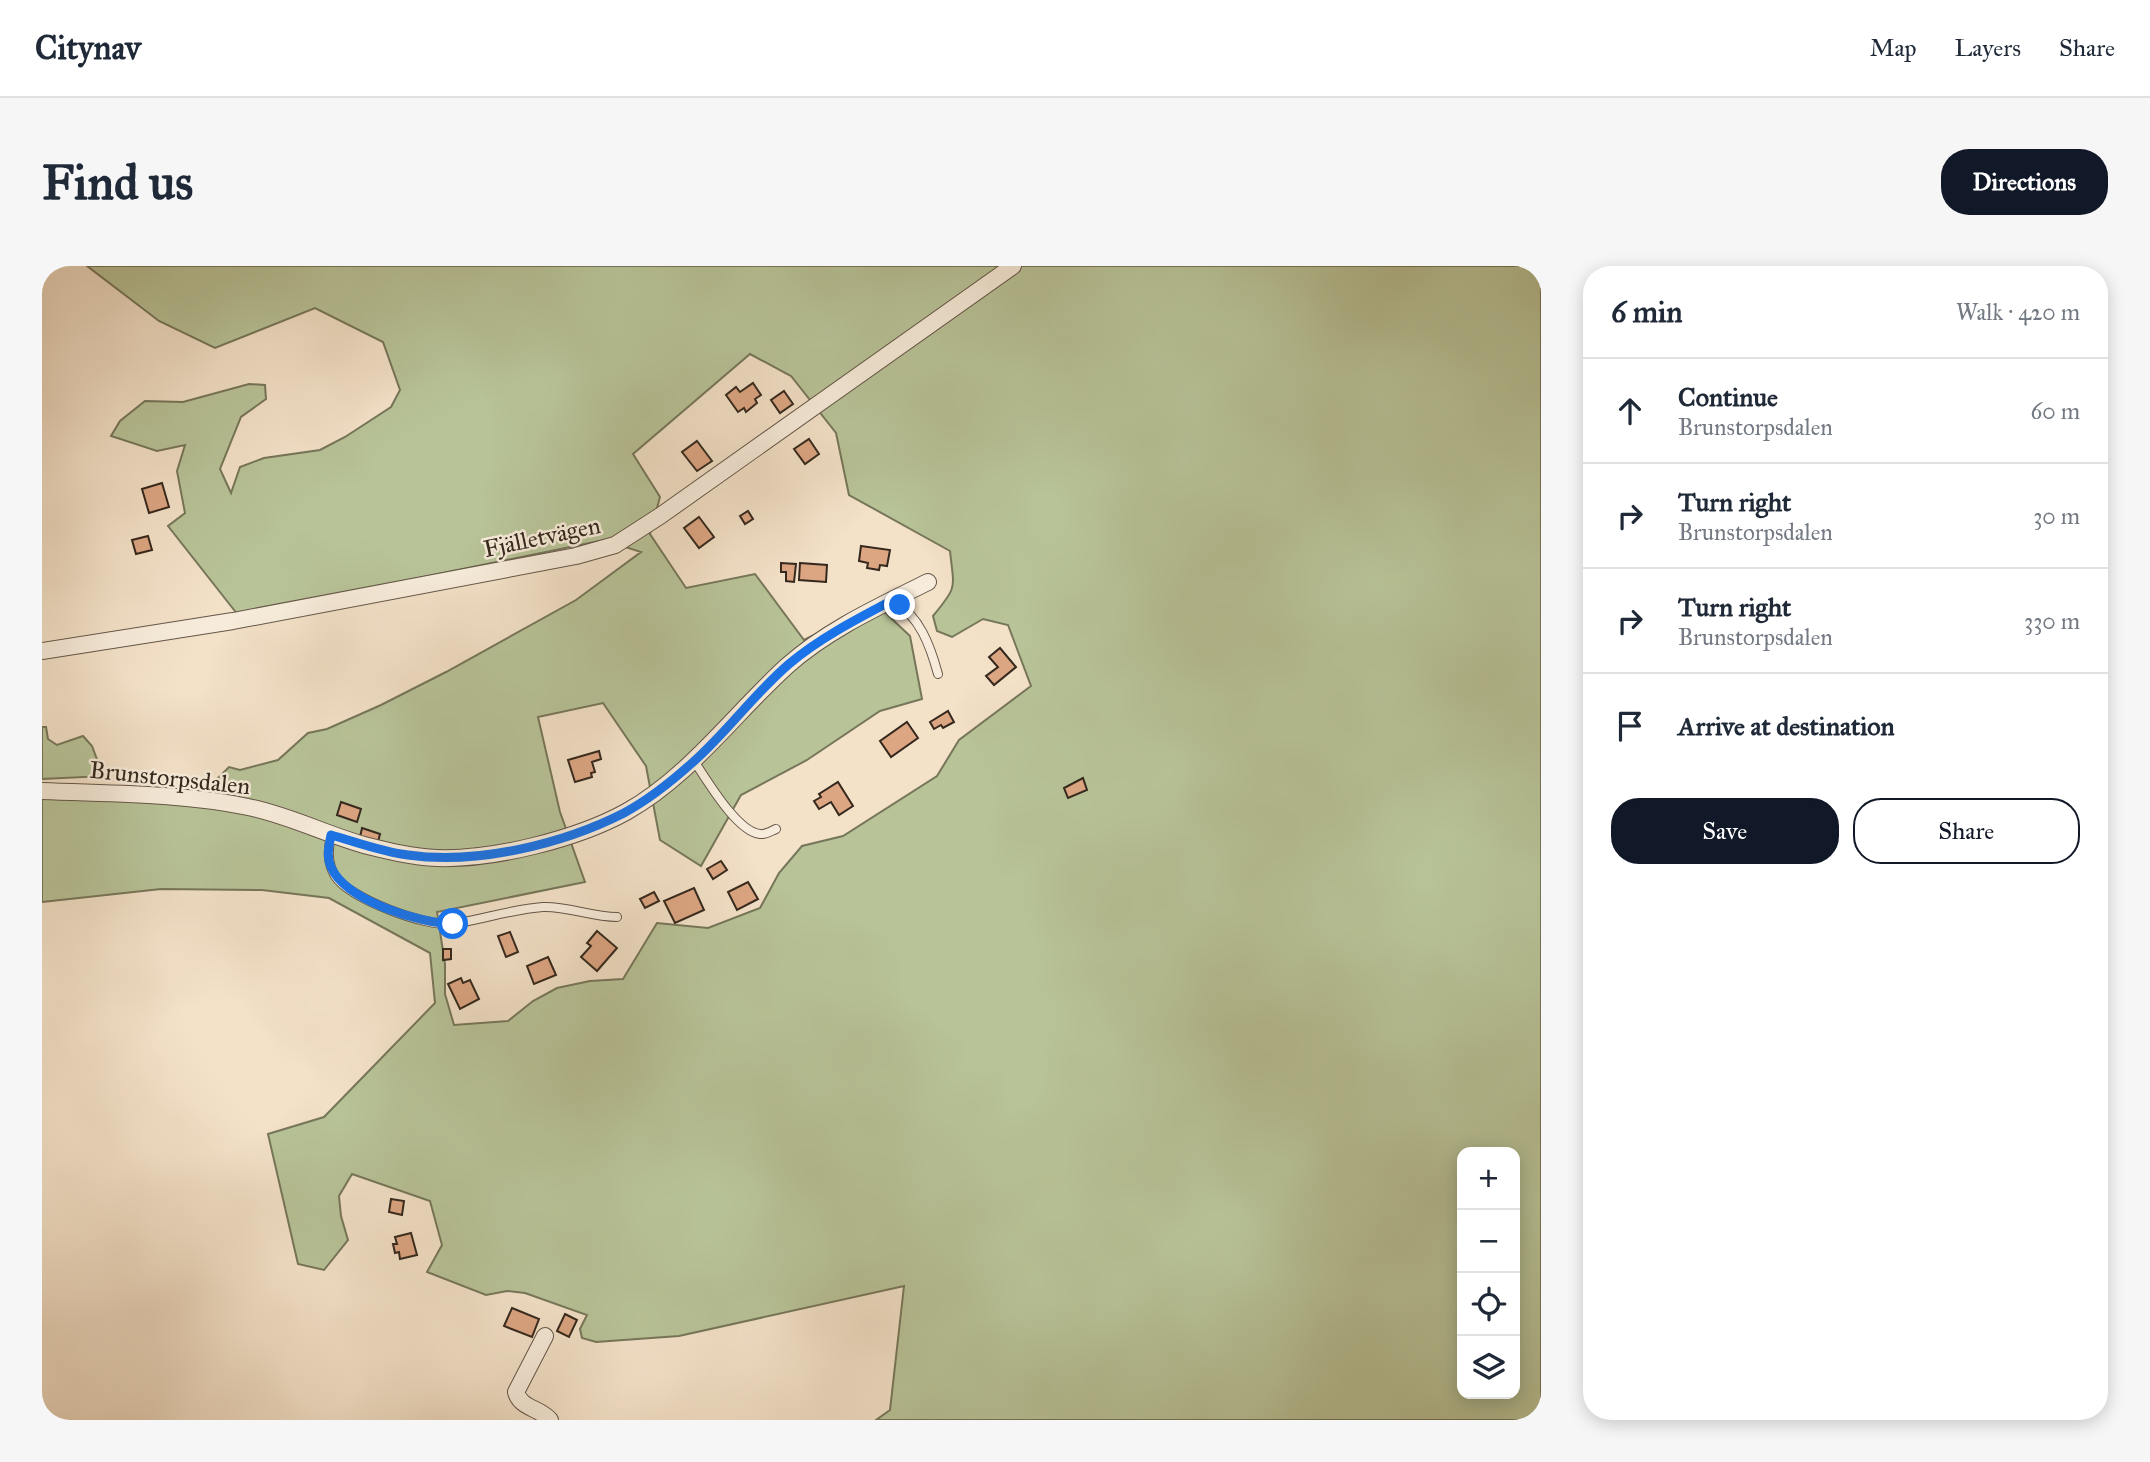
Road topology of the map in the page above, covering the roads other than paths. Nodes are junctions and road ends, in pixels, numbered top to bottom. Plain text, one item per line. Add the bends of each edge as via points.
1 (1013, 266) edge
2 (928, 582) dead end
3 (893, 600) junction
4 (42, 652) edge
5 (938, 674) dead end
6 (694, 761) junction
7 (42, 791) edge
8 (776, 829) dead end
9 (331, 835) junction
10 (617, 917) dead end
11 (545, 1336) dead end
12 (550, 1420) edge

1 - 4 street, Fjälletvägen via 615,545 233,621
2 - 3 street, Brunstorpsdalen
3 - 5 lane via 912,615 931,646
3 - 6 street, Brunstorpsdalen via 788,665
6 - 8 lane via 738,822 761,835
6 - 9 street, Brunstorpsdalen via 625,812 578,832 510,851 438,858
7 - 9 street, Brunstorpsdalen via 228,803
9 - 10 lane via 330,865 344,886 421,919 453,924 542,907
11 - 12 street via 516,1392 523,1403

